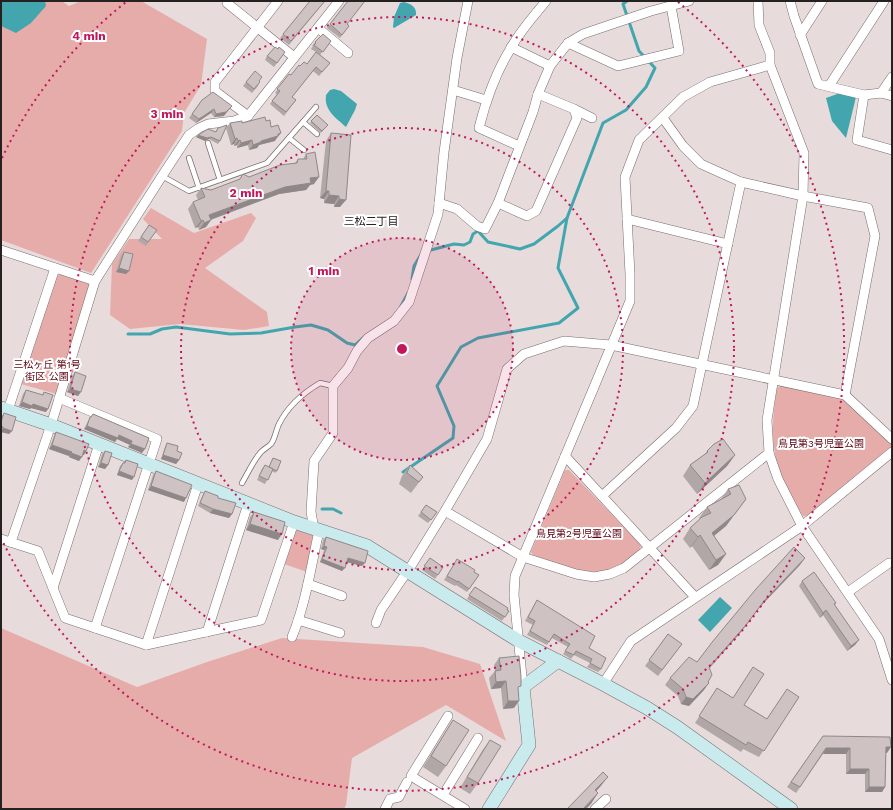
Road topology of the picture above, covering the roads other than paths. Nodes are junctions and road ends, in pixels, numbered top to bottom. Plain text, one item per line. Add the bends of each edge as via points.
1 (227, 1) edge
2 (278, 1) edge
3 (339, 1) edge
4 (468, 1) edge
5 (546, 1) edge
6 (689, 1) edge
7 (758, 1) edge
8 (790, 1) edge
9 (822, 1) edge
10 (884, 1) edge
11 (671, 6) junction
12 (258, 28) junction
13 (318, 28) junction
14 (800, 35) junction
15 (568, 43) junction
16 (511, 47) junction
17 (348, 53) dead end
18 (294, 57) junction
19 (770, 65) junction
20 (550, 66) junction
21 (892, 77) edge
22 (829, 86) junction
23 (453, 90) junction
24 (881, 93) junction
25 (538, 94) junction
26 (864, 95) junction
27 (892, 96) edge
28 (486, 100) junction
29 (316, 107) dead end
30 (574, 109) junction
31 (248, 116) junction
32 (592, 118) dead end
33 (663, 118) junction
34 (303, 122) junction
35 (317, 134) dead end
36 (289, 138) junction
37 (208, 143) edge
38 (519, 146) junction
39 (304, 150) dead end
40 (892, 150) edge
41 (189, 158) dead end
42 (162, 176) junction
43 (220, 180) junction
44 (742, 182) junction
45 (199, 188) junction
46 (803, 196) junction
47 (439, 203) junction
48 (498, 203) junction
49 (627, 219) junction
50 (728, 244) junction
51 (1, 250) edge
52 (55, 268) junction
53 (95, 281) junction
54 (611, 345) junction
55 (702, 364) junction
56 (773, 380) junction
57 (334, 386) junction
58 (845, 395) junction
59 (59, 398) junction
60 (5, 409) edge
61 (51, 425) junction
62 (892, 439) edge
63 (99, 444) junction
64 (892, 452) edge
65 (769, 453) junction
66 (565, 456) junction
67 (149, 464) junction
68 (242, 483) dead end
69 (198, 484) junction
70 (602, 496) junction
71 (248, 504) junction
72 (446, 511) junction
73 (294, 522) junction
74 (802, 526) junction
75 (317, 530) junction
76 (1, 539) edge
77 (11, 542) junction
78 (649, 548) junction
79 (524, 557) junction
80 (892, 563) edge
81 (408, 572) junction
82 (308, 584) junction
83 (53, 588) junction
84 (848, 592) junction
85 (342, 596) dead end
86 (695, 597) junction
87 (298, 620) junction
88 (376, 623) dead end
89 (96, 628) junction
90 (207, 632) junction
91 (340, 633) dead end
92 (292, 637) dead end
93 (519, 641) junction
94 (146, 645) junction
95 (558, 661) junction
96 (892, 680) edge
97 (603, 684) junction
98 (523, 687) junction
99 (448, 716) dead end
100 (478, 738) dead end
101 (407, 782) dead end
102 (443, 795) junction
103 (606, 799) dead end
104 (385, 809) edge
105 (465, 809) edge
106 (489, 809) edge
107 (595, 809) edge
108 (791, 809) edge

1 - 12 street via 227,4
2 - 12 street
3 - 13 street
4 - 23 street
5 - 16 street
6 - 11 street
7 - 19 street via 759,25 770,53
8 - 14 street
9 - 14 street
10 - 22 street
11 - 15 street via 583,34
11 - 15 street via 679,51 618,66
12 - 18 street
12 - 31 street via 215,82 215,91
13 - 17 street
13 - 18 street
14 - 22 street via 818,84
15 - 20 street
16 - 20 street
16 - 28 street
18 - 31 street
19 - 33 street via 710,82 683,97
19 - 46 street via 804,153
20 - 25 street
21 - 24 street
22 - 26 street
23 - 28 street
23 - 47 street
24 - 26 street
24 - 27 street
25 - 30 street
25 - 38 street
26 - 40 street via 857,140
28 - 38 street via 478,128
29 - 34 lane
30 - 32 street
30 - 48 street via 578,118 536,212 527,216
31 - 42 street via 199,128 189,135
33 - 44 street via 683,146 701,164
33 - 49 street via 639,140 625,177
34 - 35 lane
34 - 36 lane
36 - 39 lane
36 - 43 lane via 267,163
37 - 43 lane
38 - 48 street
41 - 45 lane
42 - 45 lane via 189,191
42 - 53 street
43 - 45 lane
44 - 46 street
44 - 50 street
46 - 56 street
46 - 58 street via 868,208 875,236
47 - 48 street via 457,209 477,226 486,229
47 - 57 street via 438,214 409,302 394,321 368,338
49 - 50 street
49 - 54 street via 630,301
50 - 55 street
51 - 52 street
52 - 53 street
52 - 60 street
53 - 59 street
54 - 55 street
54 - 66 street
54 - 72 street via 564,341 524,354 507,369 487,439
55 - 56 street
55 - 70 street via 693,406 676,428
56 - 58 street
56 - 65 street via 767,420
57 - 68 lane via 320,384 295,401 285,413 271,443 255,460
57 - 75 street via 333,433 314,461 311,512
58 - 62 street
59 - 61 street
59 - 67 street via 157,438
60 - 61 street
61 - 63 street
61 - 77 street
63 - 67 street
63 - 83 street
64 - 74 street
65 - 74 street via 778,479
65 - 78 street
66 - 70 street
66 - 79 street
67 - 69 street
67 - 89 street
69 - 71 street
69 - 94 street
70 - 78 street
71 - 73 street
71 - 90 street
72 - 79 street
72 - 81 street
73 - 75 street
73 - 90 street via 261,620
74 - 84 street
74 - 86 street
75 - 81 street via 367,546
75 - 82 street
76 - 77 street
77 - 83 street via 38,551
78 - 79 street via 624,568 594,577 576,574
78 - 86 street
79 - 93 street via 516,576 514,595
80 - 84 street
81 - 88 street via 381,610
81 - 93 street
82 - 85 street
82 - 87 street
83 - 89 street via 65,618
84 - 96 street via 879,639
86 - 97 street via 630,641
87 - 91 street
87 - 92 street
89 - 94 street
90 - 94 street
93 - 95 street
93 - 98 street
95 - 97 street
95 - 98 street
97 - 108 street via 677,727
98 - 106 street via 529,745
99 - 102 street via 411,776
100 - 102 street
101 - 104 street via 399,797 390,799
102 - 105 street
103 - 107 street

